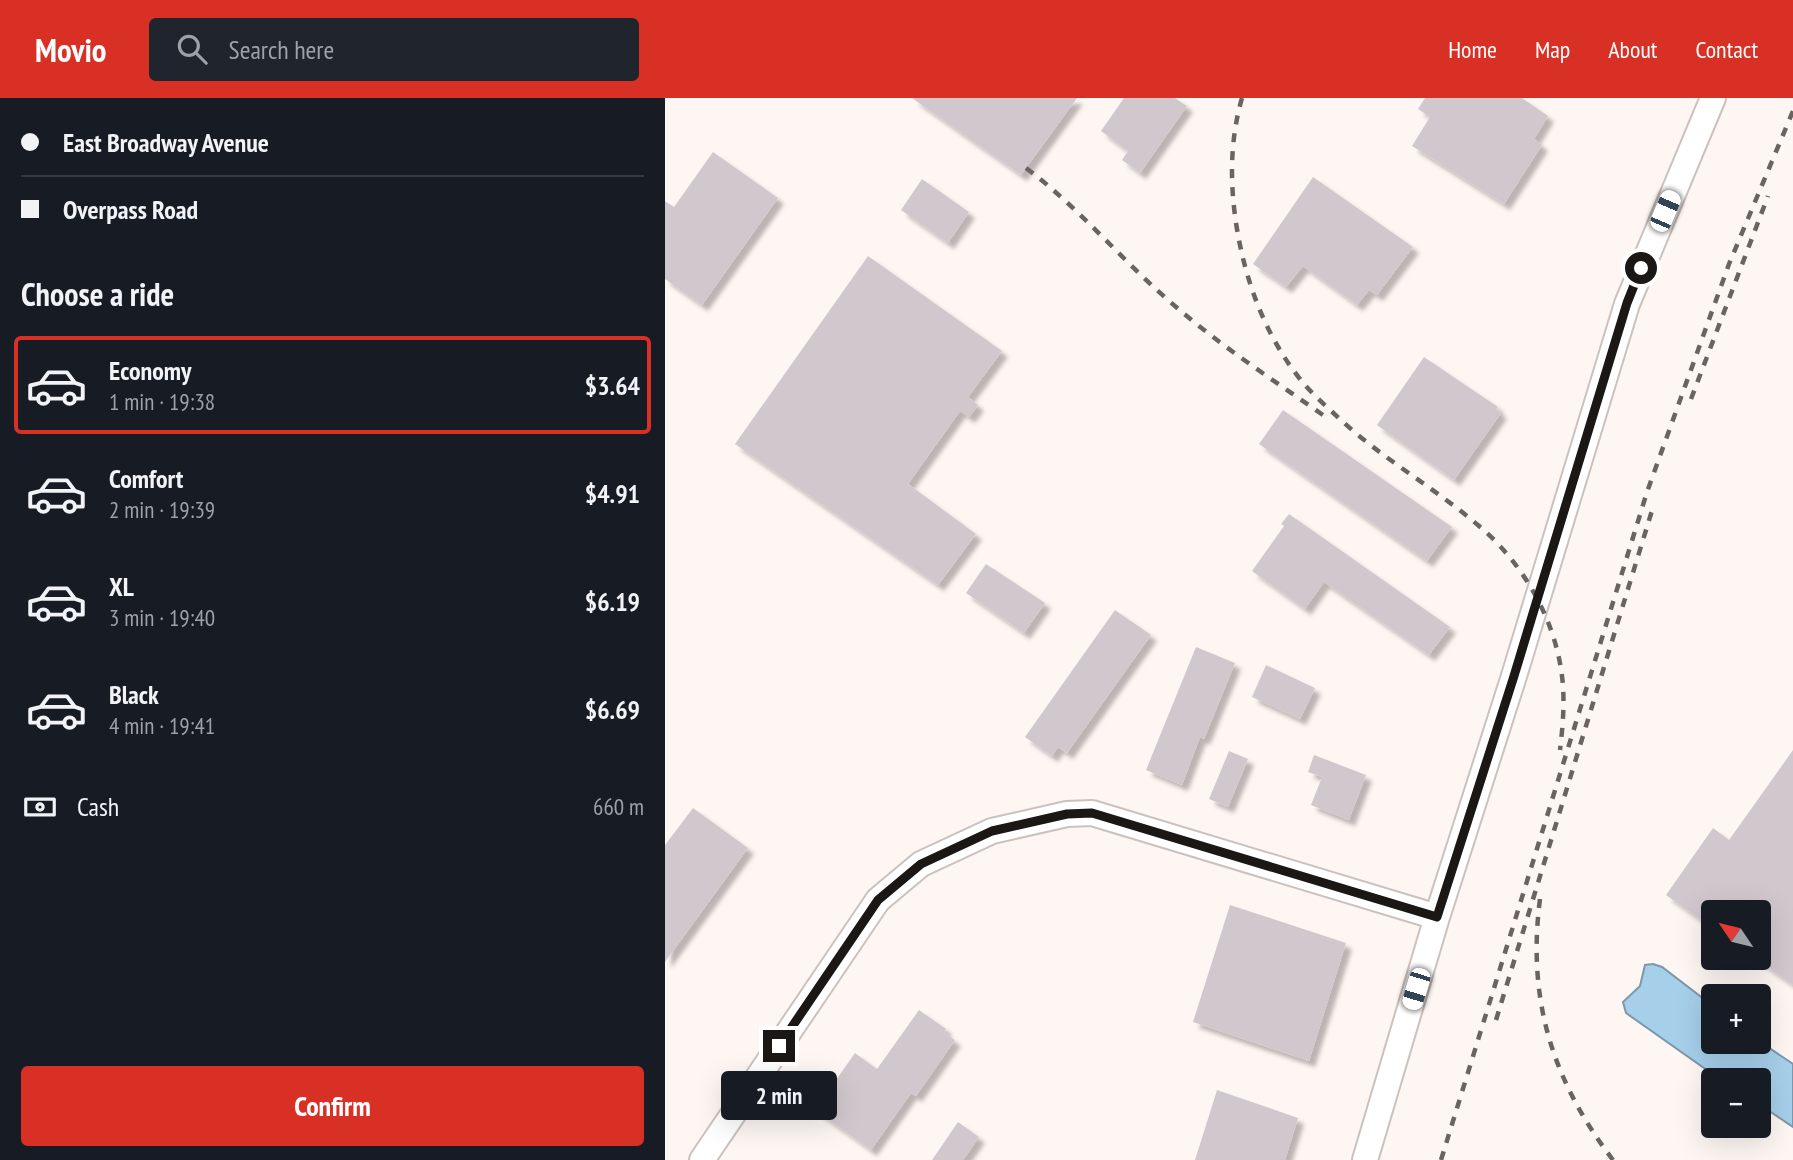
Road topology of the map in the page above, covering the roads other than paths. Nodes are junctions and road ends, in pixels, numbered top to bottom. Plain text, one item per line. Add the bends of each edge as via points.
1 (1713, 98) edge
2 (1437, 917) junction
3 (702, 1160) edge
4 (1365, 1160) edge

1 - 2 main road via 1627,303
2 - 3 main road via 1092,813 992,831 921,864 878,900
2 - 4 main road

